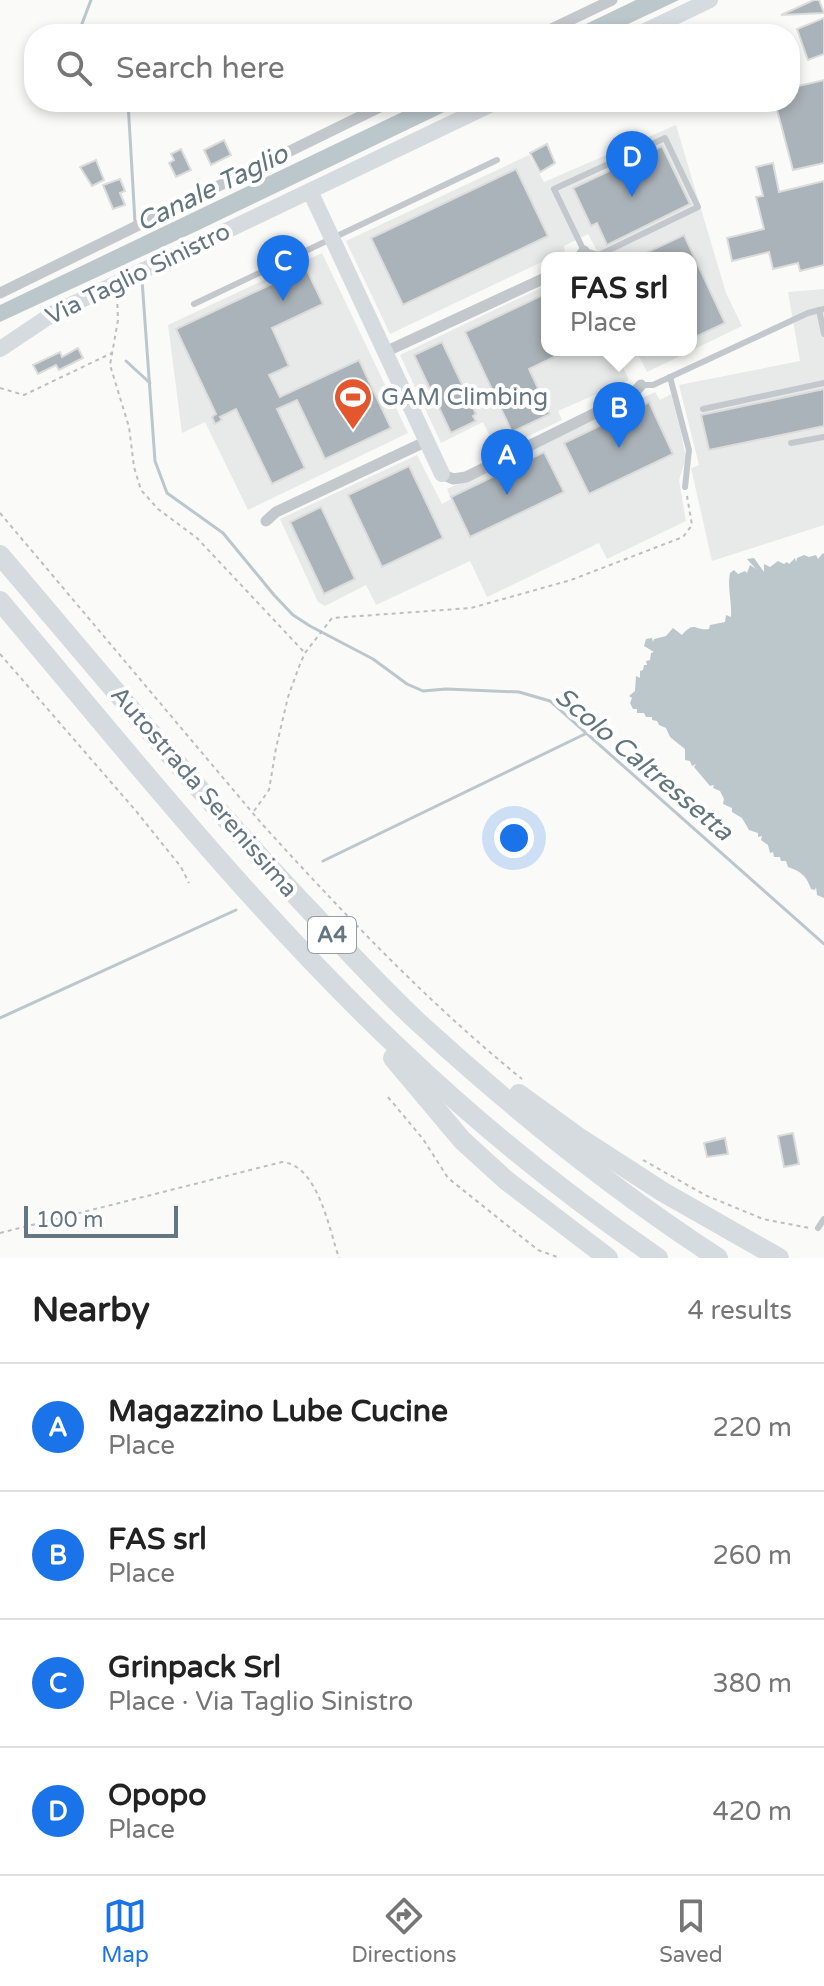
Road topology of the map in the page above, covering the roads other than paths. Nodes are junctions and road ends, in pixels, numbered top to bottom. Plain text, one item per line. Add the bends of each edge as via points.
1 (612, 0) edge
2 (710, 0) edge
3 (562, 24) edge
4 (660, 24) edge
5 (370, 112) edge
6 (475, 112) edge
7 (497, 160) dead end
8 (310, 191) junction
9 (332, 238) junction
10 (581, 252) edge
11 (605, 252) edge
12 (541, 280) edge
13 (0, 293) edge
14 (194, 304) dead end
15 (821, 310) edge
16 (824, 334) edge
17 (0, 349) edge
18 (385, 352) junction
19 (670, 377) junction
20 (824, 383) edge
21 (641, 385) joint
22 (703, 409) dead end
23 (824, 437) edge
24 (427, 441) junction
25 (791, 443) dead end
26 (442, 474) joint
27 (685, 487) road end
28 (266, 521) dead end
29 (0, 555) edge
30 (0, 601) edge
31 (209, 847) junction
32 (346, 949) junction
33 (824, 1219) edge
34 (818, 1228) road end
35 (608, 1258) edge
36 (658, 1258) edge
37 (718, 1258) edge
38 (779, 1258) edge

1 - 3 street
2 - 4 main road
5 - 13 street
6 - 8 main road, Via Taglio Sinistro
7 - 9 lane
8 - 9 main road
8 - 17 main road, Via Taglio Sinistro via 54,313
9 - 14 lane
9 - 18 main road
10 - 11 lane via 554,189 665,138 698,207
12 - 18 street
15 - 16 lane
15 - 19 lane
18 - 24 main road
19 - 21 lane
19 - 27 lane via 689,450
20 - 22 lane
21 - 26 street via 632,395 466,477
23 - 25 lane
24 - 26 main road
24 - 28 street
29 - 32 highway, Autostrada Serenissima / A4 via 208,799
30 - 31 highway, Autostrada Serenissima / A4
31 - 35 highway via 232,882 462,1140
31 - 36 highway, Autostrada Serenissima / A4 via 405,1054 541,1170
32 - 37 highway, Autostrada Serenissima / A4 via 510,1103
32 - 38 highway via 497,1078 581,1139
33 - 34 lane

